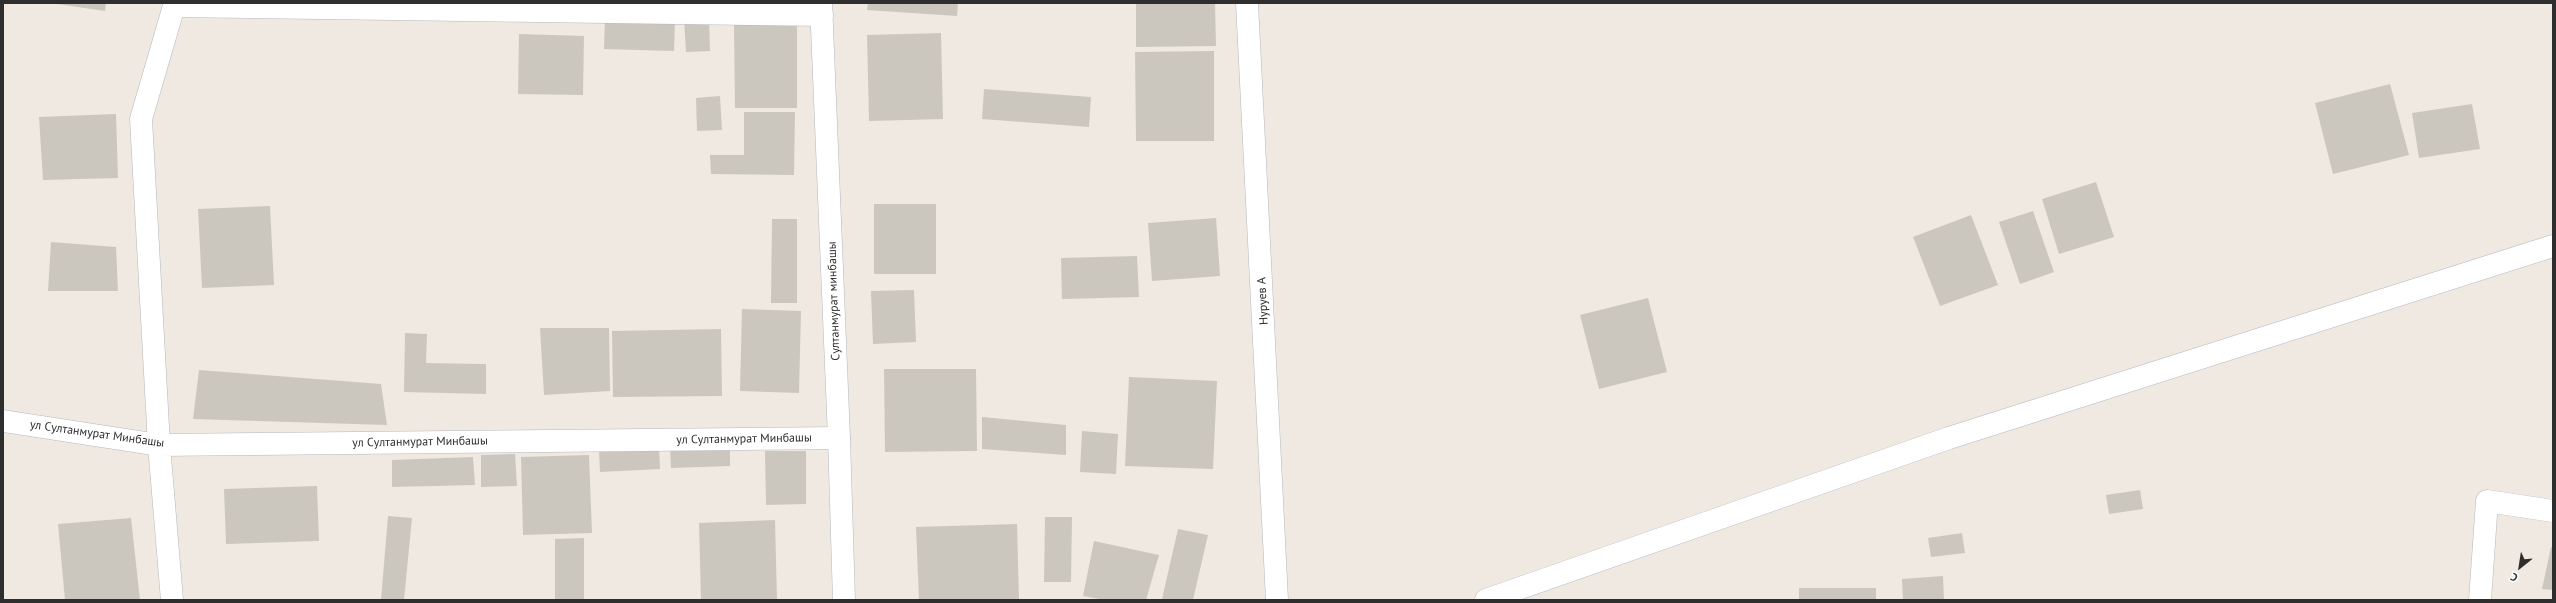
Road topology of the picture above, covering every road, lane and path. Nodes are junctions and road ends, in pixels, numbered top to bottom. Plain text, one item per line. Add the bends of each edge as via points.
1 (1248, 3) edge
2 (821, 9) edge
3 (2553, 246) edge
4 (3, 421) edge
5 (839, 438) junction
6 (159, 445) junction
7 (2553, 511) edge
8 (172, 600) edge
9 (844, 600) edge
10 (1277, 600) edge
11 (1486, 600) edge
12 (2480, 600) edge

1 - 10 street, Нуруев А
2 - 5 street, Султанмурат минбашы
2 - 6 street via 174,6 141,119
3 - 11 street via 1949,438
4 - 6 street, ул Султанмурат Минбашы
5 - 6 street, ул Султанмурат Минбашы
5 - 9 street, Султанмурат минбашы
6 - 8 street
7 - 12 street via 2487,501

